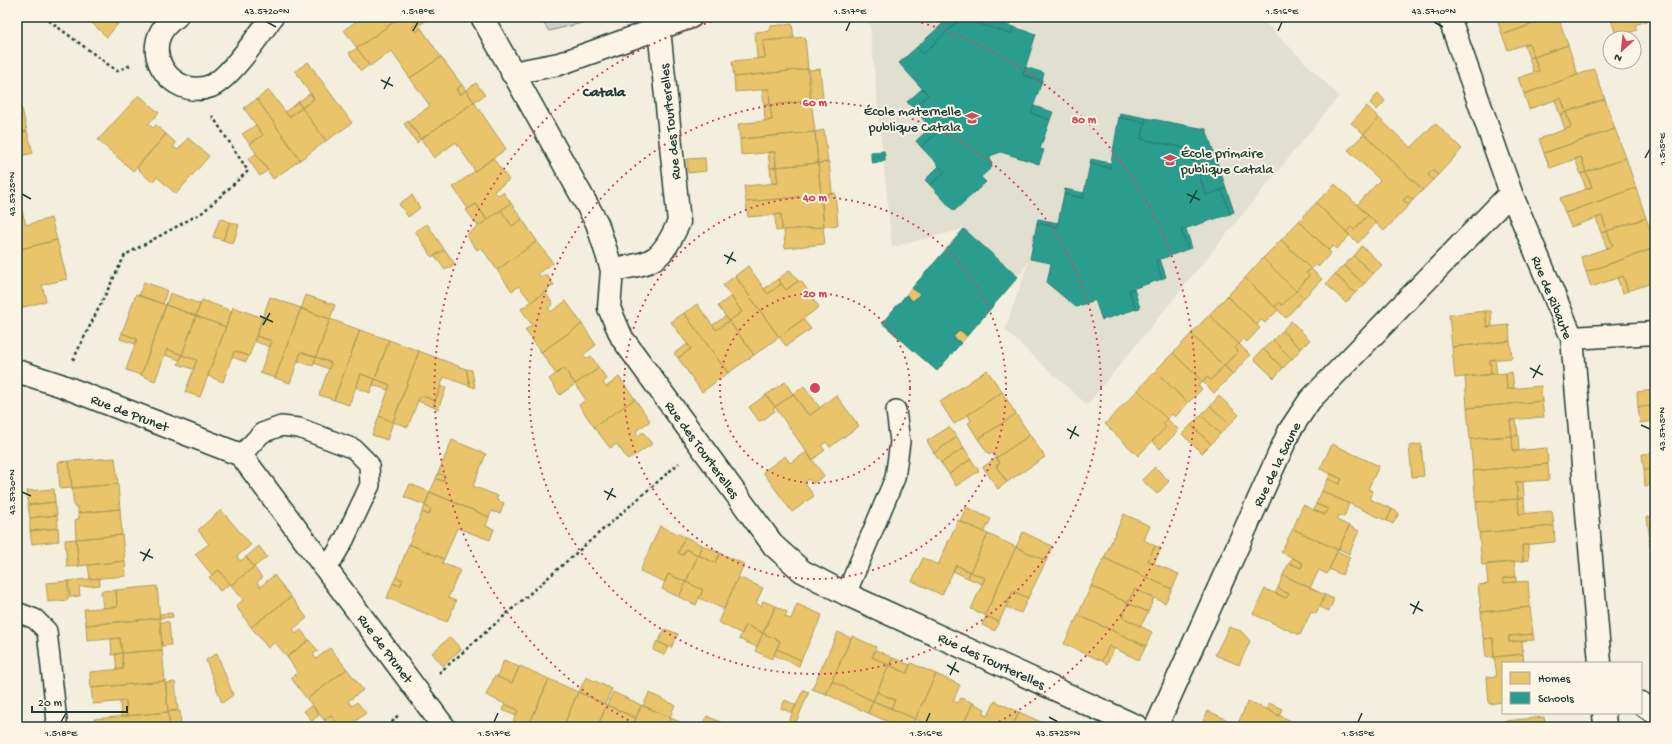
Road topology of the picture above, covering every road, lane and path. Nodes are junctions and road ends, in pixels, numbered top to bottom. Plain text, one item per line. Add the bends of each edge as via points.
1 (44, 17) edge
2 (176, 17) edge
3 (272, 17) edge
4 (482, 17) edge
5 (691, 17) edge
6 (1449, 17) edge
7 (659, 29) junction
8 (155, 55) junction
9 (512, 73) junction
10 (194, 89) junction
11 (1511, 193) junction
12 (612, 270) junction
13 (1655, 333) edge
14 (1572, 338) junction
15 (17, 371) edge
16 (60, 385) junction
17 (896, 410) dead end
18 (699, 444) junction
19 (241, 455) junction
20 (327, 569) junction
21 (846, 594) junction
22 (17, 612) edge
23 (1600, 662) edge
24 (419, 692) junction
25 (1642, 704) edge
26 (1655, 713) edge
27 (1604, 714) edge
28 (54, 727) edge
29 (388, 727) edge
30 (444, 727) edge
31 (1138, 727) edge
32 (1156, 727) edge
33 (1605, 727) edge

1 - 8 path via 117,71
2 - 8 street via 168,22 158,37
3 - 10 street via 229,73 212,86
4 - 9 street, Rue des Tourterelles
5 - 7 street
6 - 11 street, Rue de Ribaute
7 - 9 street via 559,64
7 - 12 street, Rue des Tourterelles via 679,222 668,247 649,263
8 - 10 street via 163,70 176,84
9 - 12 street, Rue des Tourterelles via 597,223
10 - 16 path via 248,171 203,212 125,255
11 - 14 street, Rue de Ribaute
11 - 32 street, Rue de la Saune via 1310,400 1290,430
12 - 18 street, Rue des Tourterelles via 609,308 622,338
13 - 14 street
14 - 23 street, Rue de Ribaute
15 - 16 street, Rue de Prunet
16 - 19 street, Rue de Prunet
17 - 21 lane via 900,442 895,478
18 - 21 street, Rue des Tourterelles via 774,546 802,571
18 - 24 path
19 - 20 street, Rue de Prunet
19 - 20 lane via 262,433 281,426 299,428 354,449 368,464 370,485
20 - 24 street, Rue de Prunet
21 - 31 street, Rue des Tourterelles
22 - 28 lane via 36,619 47,631 57,722
24 - 29 path
24 - 30 street, Rue de Prunet
25 - 26 street
27 - 33 street

